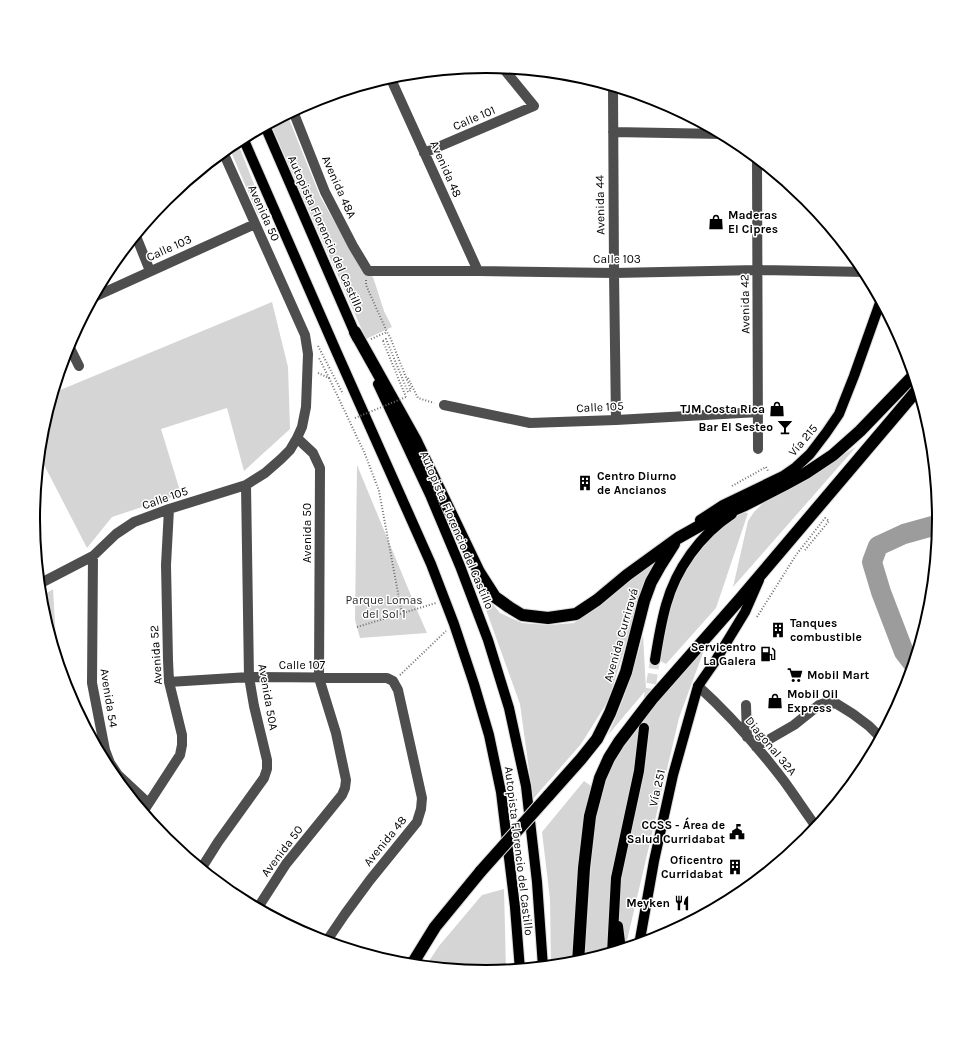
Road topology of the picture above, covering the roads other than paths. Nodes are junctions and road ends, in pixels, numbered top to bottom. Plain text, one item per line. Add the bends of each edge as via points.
1 (508, 74) edge
2 (393, 83) edge
3 (612, 91) edge
4 (296, 116) edge
5 (267, 131) edge
6 (613, 132) junction
7 (711, 134) edge
8 (245, 144) edge
9 (424, 153) junction
10 (225, 157) edge
11 (757, 164) edge
12 (255, 224) junction
13 (138, 241) edge
14 (758, 270) junction
15 (150, 271) junction
16 (368, 271) joint
17 (478, 271) junction
18 (859, 272) edge
19 (614, 273) junction
20 (101, 294) edge
21 (879, 307) edge
22 (355, 332) junction
23 (73, 353) edge
24 (79, 366) dead end
25 (910, 379) edge
26 (916, 397) edge
27 (444, 405) road end
28 (759, 412) junction
29 (616, 420) junction
30 (297, 438) junction
31 (758, 449) dead end
32 (246, 485) junction
33 (745, 505) junction
34 (169, 509) junction
35 (678, 538) junction
36 (93, 556) junction
37 (762, 572) junction
38 (45, 581) edge
39 (655, 660) tunnel mouth
40 (249, 678) junction
41 (319, 678) junction
42 (390, 680) joint
43 (169, 682) junction
44 (698, 686) junction
45 (746, 705) dead end
46 (644, 728) tunnel mouth
47 (878, 734) edge
48 (747, 737) junction
49 (756, 747) junction
50 (106, 754) edge
51 (145, 808) edge
52 (813, 823) edge
53 (204, 865) edge
54 (615, 902) junction
55 (260, 904) edge
56 (329, 937) edge
57 (639, 939) edge
58 (620, 945) edge
59 (612, 948) edge
60 (578, 956) edge
61 (415, 960) edge
62 (543, 962) edge
63 (520, 965) edge

1 - 9 street, Calle 101 via 534,106
2 - 9 street, Avenida 48
3 - 6 street, Avenida 44
4 - 16 street, Avenida 48A via 325,192
5 - 22 main road, Autopista Florencio del Castillo
6 - 7 street
6 - 19 street, Avenida 44
8 - 63 main road, Autopista Florencio del Castillo via 446,600 489,735 500,792
9 - 17 street, Avenida 48
10 - 12 street, Avenida 50
11 - 14 street, Avenida 42
12 - 15 street, Calle 103
12 - 30 street, Avenida 50 via 305,335 308,354 306,407
13 - 15 street
14 - 18 street, Calle 103
14 - 19 street, Calle 103
14 - 28 street, Avenida 42
15 - 20 street, Calle 103
16 - 17 street, Calle 103
17 - 19 street, Calle 103
19 - 29 street, Avenida 44
21 - 35 main road, Vía 215 via 839,414 810,454 796,468 723,505
22 - 35 highway via 416,441 479,572 495,597 508,607 522,615 542,618 576,614
22 - 62 main road, Autopista Florencio del Castillo via 460,566 488,640 509,708 526,786
23 - 24 street
25 - 33 highway, Avenida Curriravá via 834,455
26 - 37 highway
27 - 29 street, Calle 105 via 530,423
28 - 29 street, Calle 105
28 - 31 street, Avenida 42
30 - 32 street, Calle 105 via 281,459
30 - 41 street, Avenida 50 via 313,453 320,468
32 - 34 street, Calle 105
32 - 40 street, Avenida 50A
33 - 35 highway, Avenida Curriravá via 710,520
33 - 39 main road via 713,529 687,559 666,604
34 - 36 street, Calle 105 via 123,528
34 - 43 street, Avenida 52 via 166,566
35 - 61 highway, Avenida Curriravá, bridge via 651,582 626,672 597,739 481,871 435,927
36 - 38 street, Calle 105
36 - 50 street, Avenida 54 via 92,683
37 - 44 main road, Vía 251 via 745,612
37 - 60 highway via 652,699 609,758 600,778 590,816
40 - 41 street, Calle 107
40 - 43 street, Calle 107
40 - 53 street, Avenida 50A via 267,769 264,778
41 - 42 street, Calle 107
41 - 55 street, Avenida 50 via 336,733 346,780 345,788 286,864
42 - 56 street, Avenida 48 via 398,690 422,798 418,822 370,880
43 - 51 street, Avenida 52 via 182,734 182,745 180,755
44 - 48 street, Diagonal 32A
44 - 57 main road, Vía 251 via 673,775
45 - 48 street
46 - 54 main road, Vía 251 via 639,771 616,878
47 - 49 street via 853,714 837,704 828,702 819,705 794,725
48 - 49 street, Diagonal 32A
49 - 52 street, Diagonal 32A
54 - 58 main road
54 - 59 main road, Vía 251

